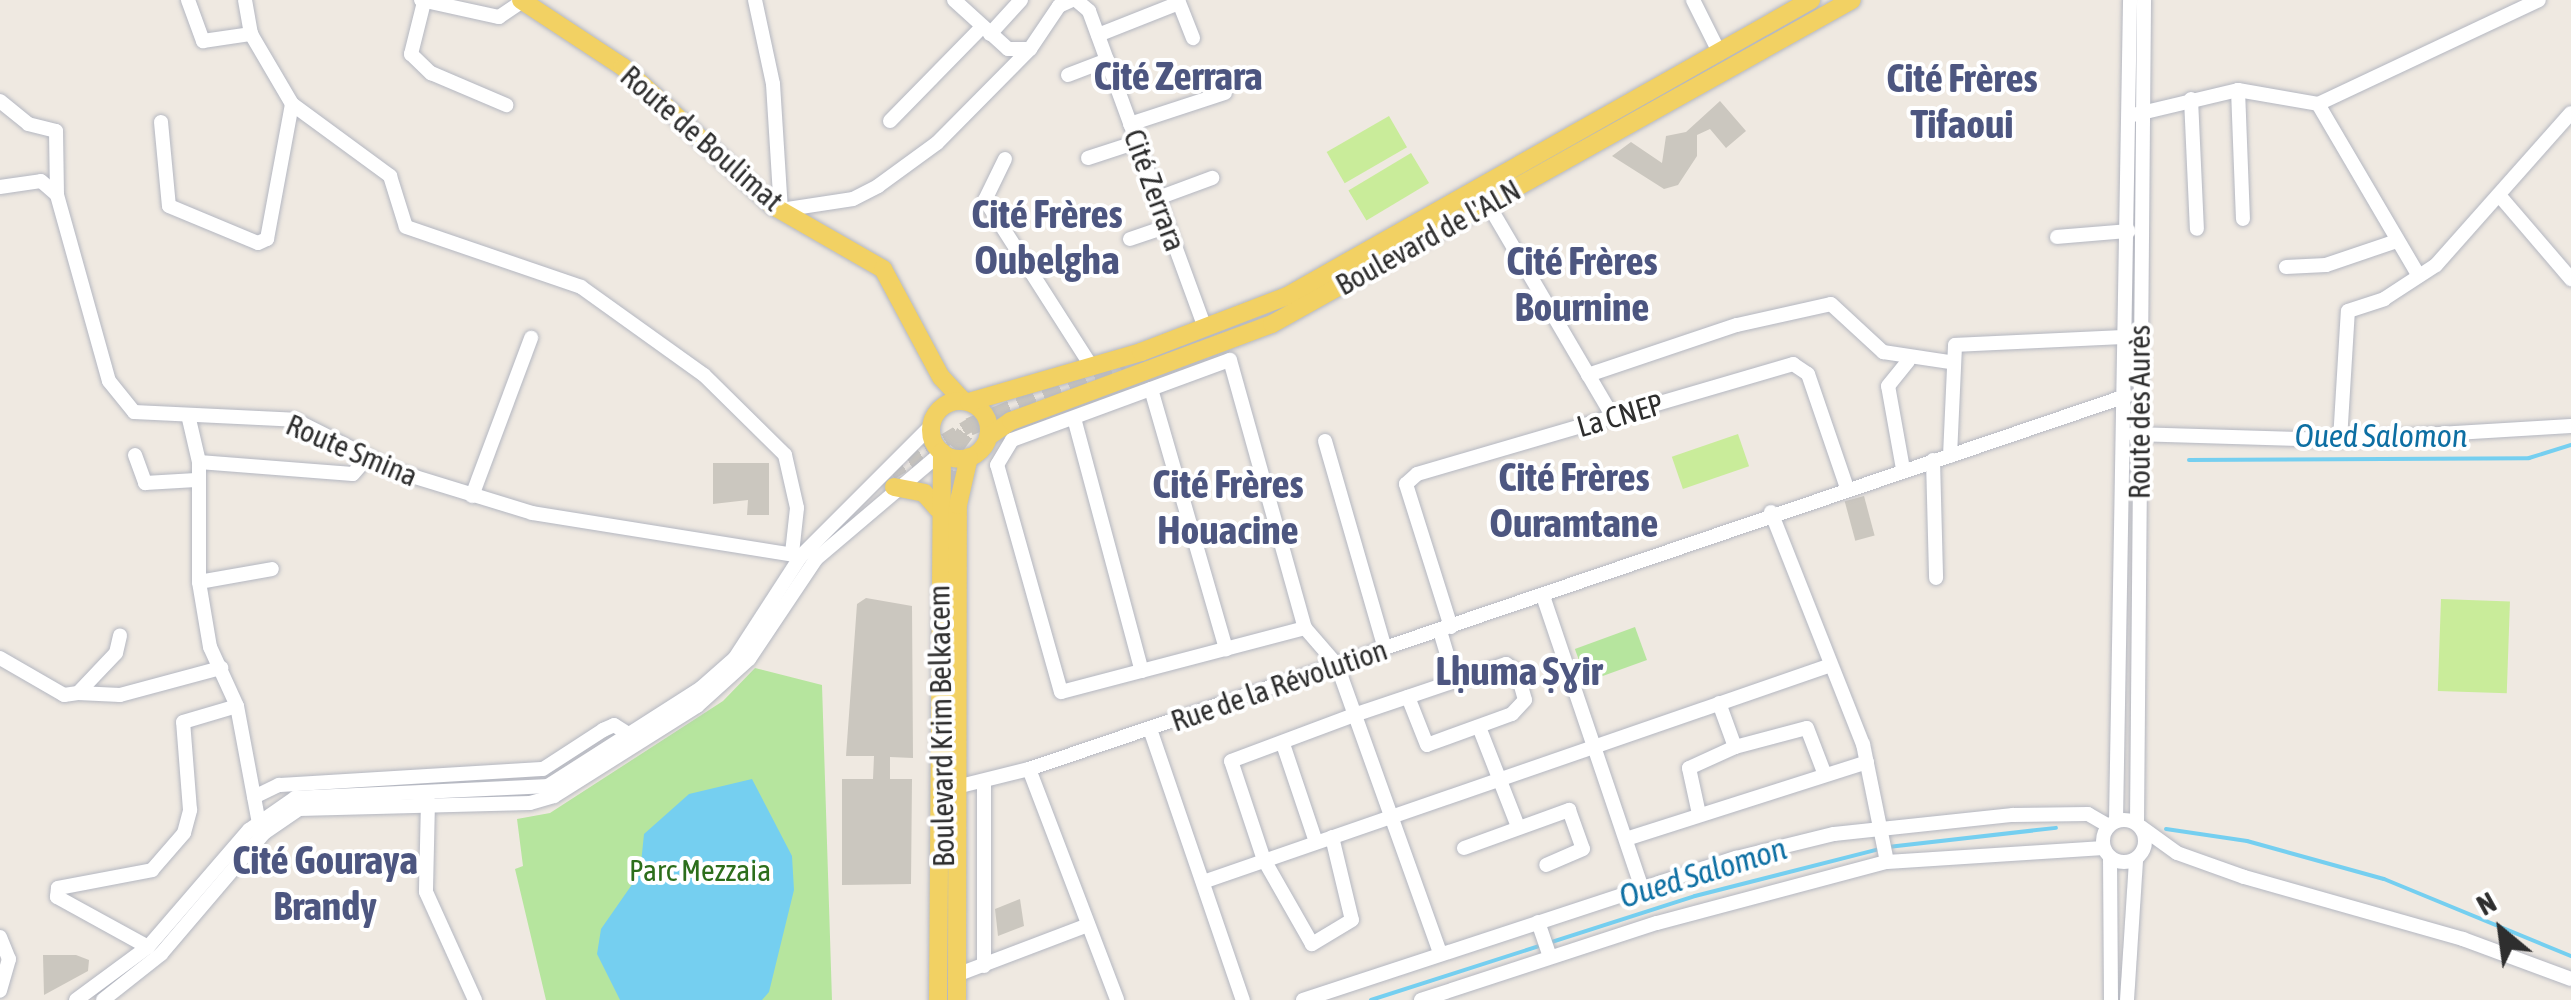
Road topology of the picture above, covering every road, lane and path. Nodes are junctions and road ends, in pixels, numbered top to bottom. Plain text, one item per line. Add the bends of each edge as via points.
1 (188, 0) edge
2 (244, 0) edge
3 (755, 0) edge
4 (954, 0) edge
5 (1021, 0) edge
6 (1074, 0) edge
7 (1692, 0) edge
8 (1811, 0) edge
9 (1852, 0) edge
10 (2130, 0) edge
11 (2144, 0) edge
12 (2540, 0) edge
13 (422, 1) edge
14 (522, 1) edge
15 (1179, 2) edge
16 (986, 31) junction
17 (251, 34) junction
18 (1098, 35) junction
19 (1193, 38) dead end
20 (1030, 50) junction
21 (1719, 52) junction
22 (1107, 60) junction
23 (1068, 75) dead end
24 (2238, 90) junction
25 (1225, 93) dead end
26 (2192, 99) junction
27 (0, 101) edge
28 (292, 104) junction
29 (2318, 104) junction
30 (506, 105) dead end
31 (2571, 113) edge
32 (2135, 114) junction
33 (890, 120) dead end
34 (161, 122) dead end
35 (1130, 124) junction
36 (1137, 142) junction
37 (1088, 158) dead end
38 (1005, 159) dead end
39 (1212, 178) dead end
40 (0, 187) edge
41 (57, 195) junction
42 (2500, 195) junction
43 (1158, 198) junction
44 (1488, 204) junction
45 (782, 210) junction
46 (2242, 219) dead end
47 (1168, 226) junction
48 (2197, 229) dead end
49 (2129, 231) junction
50 (2057, 236) dead end
51 (1130, 239) dead end
52 (2394, 242) junction
53 (2286, 267) dead end
54 (2420, 276) junction
55 (2571, 279) edge
56 (1205, 328) junction
57 (531, 338) dead end
58 (2127, 338) junction
59 (1227, 351) junction
60 (1908, 360) junction
61 (1950, 362) junction
62 (1092, 366) junction
63 (1588, 375) junction
64 (941, 377) junction
65 (1151, 389) junction
66 (2126, 396) junction
67 (966, 402) junction
68 (936, 417) junction
69 (1613, 417) junction
70 (1074, 418) junction
71 (188, 419) junction
72 (2569, 425) edge
73 (988, 437) junction
74 (1325, 440) dead end
75 (2340, 440) junction
76 (2132, 441) junction
77 (942, 452) junction
78 (135, 455) dead end
79 (368, 456) junction
80 (1950, 456) junction
81 (969, 457) junction
82 (1933, 460) junction
83 (199, 462) junction
84 (1903, 469) junction
85 (196, 480) junction
86 (1846, 485) junction
87 (894, 487) junction
88 (472, 496) junction
89 (938, 509) junction
90 (1771, 512) junction
91 (796, 554) junction
92 (272, 569) dead end
93 (1936, 578) dead end
94 (198, 582) junction
95 (1544, 596) junction
96 (1305, 628) junction
97 (1446, 629) junction
98 (120, 635) dead end
99 (1226, 649) junction
100 (1385, 649) junction
101 (0, 658) edge
102 (1831, 665) junction
103 (1337, 666) junction
104 (221, 668) junction
105 (1142, 671) junction
106 (1455, 681) junction
107 (78, 693) junction
108 (1408, 697) junction
109 (1719, 703) junction
110 (237, 706) junction
111 (1354, 714) junction
112 (1478, 727) junction
113 (1150, 728) junction
114 (630, 734) junction
115 (1284, 744) junction
116 (1594, 747) junction
117 (1735, 747) junction
118 (1867, 762) junction
119 (543, 769) junction
120 (1029, 769) junction
121 (1825, 775) junction
122 (1496, 780) junction
123 (984, 782) junction
124 (951, 789) junction
125 (551, 791) junction
126 (254, 796) junction
127 (428, 801) junction
128 (1699, 814) junction
129 (1390, 817) junction
130 (258, 822) junction
131 (1517, 824) junction
132 (2113, 824) junction
133 (2139, 825) junction
134 (1881, 828) junction
135 (1332, 837) junction
136 (1626, 839) junction
137 (1316, 842) junction
138 (1464, 848) dead end
139 (2107, 852) junction
140 (2178, 853) junction
141 (2138, 857) junction
142 (1264, 860) junction
143 (1887, 862) junction
144 (1546, 865) dead end
145 (1203, 882) junction
146 (1642, 888) junction
147 (1088, 925) junction
148 (1539, 925) junction
149 (0, 937) edge
150 (148, 947) junction
151 (1440, 953) junction
152 (1549, 954) junction
153 (984, 966) junction
154 (959, 974) junction
155 (2571, 978) edge
156 (0, 991) edge
157 (76, 1000) edge
158 (103, 1000) edge
159 (475, 1000) edge
160 (938, 1000) edge
161 (957, 1000) edge
162 (1116, 1000) edge
163 (1244, 1000) edge
164 (1304, 1000) edge
165 (1421, 1000) edge
166 (2111, 1000) edge
167 (2127, 1000) edge

1 - 17 street via 203,41
2 - 17 street
3 - 45 street via 774,84
4 - 16 street
5 - 16 street
6 - 18 street, Cité Zerrara
6 - 20 street, Cité Zerrara via 1059,6
7 - 21 street
8 - 21 main road, Boulevard de l'ALN
9 - 44 main road, Boulevard de l'ALN
10 - 32 street, Route des Aurès
11 - 32 street, Route des Aurès
12 - 29 street
13 - 14 street via 499,17
13 - 30 street via 410,54 431,73
14 - 45 main road, Route de Boulimat via 622,67
15 - 18 street
15 - 19 street
16 - 20 street via 1008,49
16 - 33 street
17 - 28 street
18 - 22 street, Cité Zerrara
20 - 45 street, Cité Zerrara via 937,143 878,186 853,199
21 - 56 main road, Boulevard de l'ALN via 1287,296
22 - 23 street
22 - 35 street, Cité Zerrara
24 - 26 street
24 - 29 street
24 - 46 street
25 - 35 street
26 - 32 street
26 - 48 street
27 - 41 street, Route Smina via 28,124 56,130
28 - 34 street via 267,239 258,243 169,206
28 - 91 street via 390,176 406,227 581,287 704,374 785,456 797,508
29 - 52 street
31 - 42 street
32 - 49 street, Route des Aurès
32 - 76 street, Route des Aurès
35 - 36 street, Cité Zerrara
36 - 37 street
36 - 43 street, Cité Zerrara
38 - 62 street via 985,200
39 - 43 street
40 - 41 street via 31,180
41 - 71 street, Route Smina via 114,393 134,412
42 - 54 street
42 - 55 street
43 - 47 street, Cité Zerrara
44 - 59 main road, Boulevard de l'ALN
44 - 63 street
45 - 64 main road, Route de Boulimat via 884,269
47 - 51 street
47 - 56 street, Cité Zerrara
49 - 50 street
49 - 58 street, Route des Aurès
52 - 53 street via 2326,265
52 - 54 street
54 - 75 street via 2348,311
56 - 62 main road, Boulevard de l'ALN
57 - 88 street
58 - 61 street via 1954,346
58 - 66 street, Route des Aurès
59 - 65 street
59 - 73 main road, Boulevard de l'ALN via 1011,421
59 - 96 street
60 - 61 street
60 - 63 street via 1883,352 1831,304 1737,325
60 - 84 street via 1888,386
61 - 80 street
62 - 67 main road, Boulevard de l'ALN
63 - 69 street
64 - 67 main road, Route de Boulimat
64 - 68 main road, Route de Boulimat
65 - 70 street
65 - 99 street
66 - 76 street, Route des Aurès
66 - 80 street, Rue de la Révolution
67 - 68 main road
67 - 73 main road via 985,416
68 - 77 main road
68 - 91 street
69 - 86 street, La CNEP via 1794,364 1808,374
69 - 97 street, La CNEP via 1406,484
70 - 105 street
70 - 105 street via 1012,440 997,465 1060,692
71 - 79 street, Route Smina via 248,413 295,420
71 - 83 street
72 - 75 street
73 - 81 main road
74 - 100 street
75 - 76 street
76 - 132 street, Route des Aurès
76 - 133 street, Route des Aurès
77 - 81 main road
77 - 87 street
77 - 89 main road, Boulevard Krim Belkacem
78 - 85 street via 144,483
79 - 83 street via 353,474
79 - 88 street, Route Smina
80 - 82 street, Rue de la Révolution
81 - 124 main road, Boulevard Krim Belkacem via 958,505
82 - 84 street, Rue de la Révolution
82 - 93 street
83 - 85 street
84 - 86 street, Rue de la Révolution
85 - 94 street
86 - 90 street, Rue de la Révolution
87 - 89 main road via 924,493
87 - 125 street via 816,559 728,684
88 - 91 street, Route Smina via 532,514
89 - 124 main road, Boulevard Krim Belkacem
90 - 95 street, Rue de la Révolution
90 - 102 street
91 - 114 street via 718,676
92 - 94 street
94 - 104 street
95 - 97 street, Rue de la Révolution
95 - 116 street
96 - 99 street
96 - 103 street
97 - 100 street, Rue de la Révolution
97 - 106 street
98 - 107 street via 116,653
99 - 105 street
100 - 103 street, Rue de la Révolution
101 - 107 street via 64,695
102 - 109 street
102 - 118 street
103 - 111 street
103 - 113 street, Rue de la Révolution
104 - 107 street via 120,695
104 - 110 street
106 - 108 street
106 - 112 street via 1506,664 1517,672 1521,709
108 - 111 street
108 - 112 street via 1422,743
109 - 116 street
109 - 117 street
110 - 126 street
110 - 150 street via 183,722 190,810 184,834 152,870 58,888 57,898
111 - 115 street
111 - 129 street
112 - 122 street
113 - 120 street, Rue de la Révolution
113 - 145 street
114 - 119 street via 614,726 603,730
114 - 125 street
115 - 137 street
115 - 142 street via 1231,761
116 - 122 street
116 - 136 street
117 - 121 street via 1807,728
117 - 128 street via 1690,768
118 - 121 street
118 - 134 street
119 - 125 street
119 - 126 street via 330,780
120 - 123 street, Rue de la Révolution
120 - 147 street
121 - 128 street
122 - 129 street
122 - 131 street
123 - 124 street, Rue de la Révolution
123 - 153 street
124 - 154 main road, Boulevard Krim Belkacem
124 - 160 main road, Boulevard Krim Belkacem
125 - 127 street
126 - 130 street
127 - 130 street via 295,798
127 - 158 street via 299,810 264,833 162,954
127 - 159 street via 429,903
128 - 136 street
129 - 135 street
129 - 151 street
130 - 150 street
131 - 138 street
131 - 144 street via 1569,810 1574,816 1583,849
132 - 133 street
132 - 134 street via 2088,814
132 - 139 street, Route des Aurès
133 - 140 street
133 - 141 street, Route des Aurès
134 - 143 street
134 - 146 street via 1736,858
135 - 137 street
135 - 142 street via 1352,920 1325,941 1300,935
136 - 146 street
137 - 142 street
139 - 141 street
139 - 143 street
139 - 166 street
140 - 141 street
140 - 155 street
141 - 167 street
142 - 145 street
143 - 152 street
145 - 163 street
146 - 148 street
147 - 153 street
147 - 162 street
148 - 151 street
148 - 152 street
149 - 156 street via 9,959
150 - 157 street
151 - 164 street
152 - 165 street
153 - 154 street
154 - 161 main road, Boulevard Krim Belkacem

